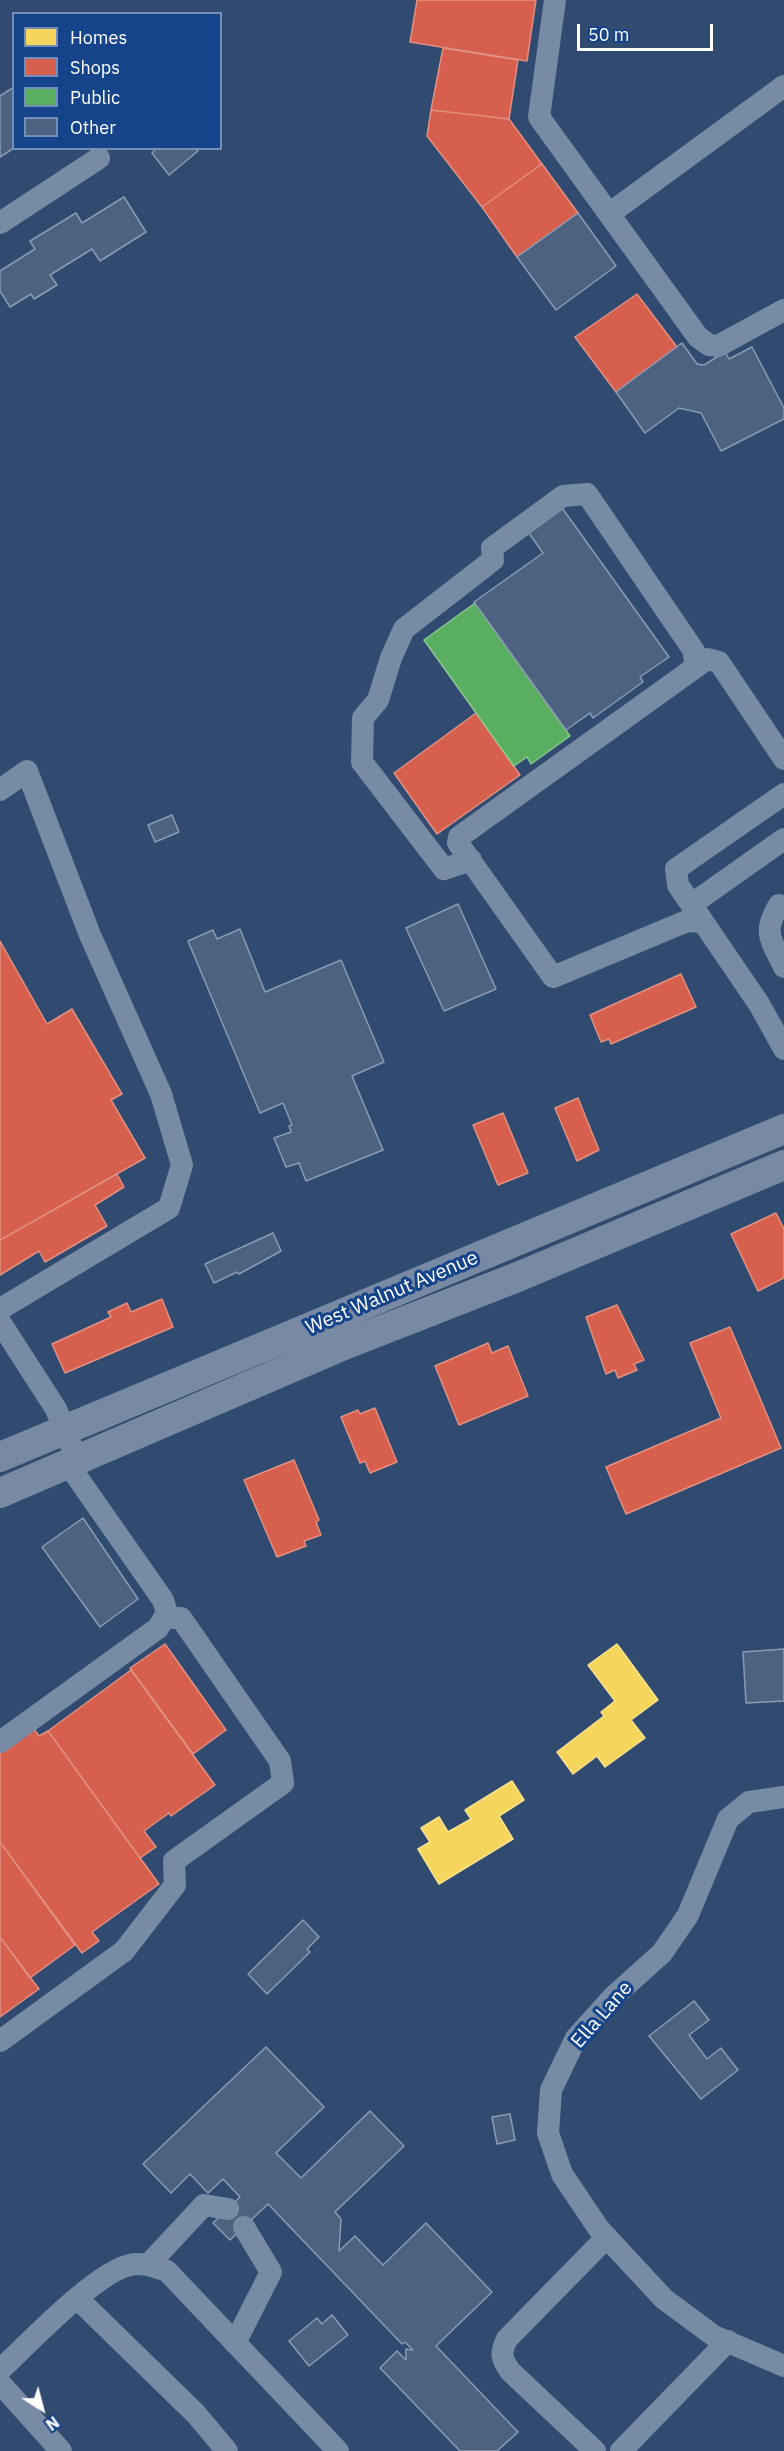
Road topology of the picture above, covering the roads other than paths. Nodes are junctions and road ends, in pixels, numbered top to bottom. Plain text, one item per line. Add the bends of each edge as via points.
1 (555, 0) edge
2 (784, 86) edge
3 (99, 158) dead end
4 (609, 214) junction
5 (0, 222) edge
6 (784, 310) edge
7 (695, 667) junction
8 (784, 759) edge
9 (0, 790) edge
10 (784, 794) edge
11 (784, 839) edge
12 (471, 860) junction
13 (779, 905) dead end
14 (697, 913) junction
15 (784, 967) edge
16 (784, 1049) edge
17 (784, 1129) edge
18 (784, 1165) edge
19 (0, 1309) edge
20 (0, 1322) edge
21 (65, 1430) junction
22 (0, 1457) edge
23 (73, 1462) junction
24 (0, 1493) edge
25 (164, 1618) junction
26 (0, 1742) edge
27 (784, 1797) edge
28 (0, 2041) edge
29 (228, 2209) dead end
30 (244, 2227) dead end
31 (607, 2237) junction
32 (148, 2265) junction
33 (78, 2299) junction
34 (728, 2341) junction
35 (235, 2343) junction
36 (784, 2366) edge
37 (0, 2370) edge
38 (0, 2383) edge
39 (61, 2451) edge
40 (227, 2451) edge
41 (338, 2451) edge
42 (595, 2451) edge
43 (621, 2451) edge

1 - 4 street via 539,117
2 - 4 street
3 - 5 street
4 - 6 street via 698,337 709,345 718,346
7 - 8 street via 707,658 719,662
7 - 12 street via 459,837 458,843
7 - 12 street via 694,651 587,494 563,496 492,548 493,560 404,629 378,700 363,718 362,762 444,869
9 - 19 street via 27,771 90,935 161,1094 182,1165 169,1208
10 - 14 street via 676,869 678,885
11 - 14 street
12 - 14 street via 553,977 687,921
13 - 15 street via 769,922 771,938
14 - 16 street via 759,1004
17 - 21 main road, West Walnut Avenue
18 - 23 main road, West Walnut Avenue
20 - 21 street via 56,1409
21 - 22 main road, West Walnut Avenue
21 - 23 street
23 - 24 main road, West Walnut Avenue
23 - 25 street via 163,1600 167,1613
25 - 26 street via 158,1628
25 - 28 street via 181,1618 280,1761 283,1783 174,1861 175,1885 124,1951
27 - 31 street, Ella Lane via 749,1802 728,1819 688,1916 662,1953 613,1997 576,2038 551,2090 548,2133 562,2174
29 - 32 street via 204,2205
30 - 35 street via 271,2272
31 - 34 street, Ella Lane via 664,2299 714,2336
31 - 42 street via 507,2339 501,2351 502,2361 511,2372
32 - 33 street via 131,2264 112,2271
32 - 35 street via 166,2271
33 - 37 street
33 - 40 street via 196,2414
34 - 36 street, Ella Lane
34 - 43 street
35 - 41 street
38 - 39 street

